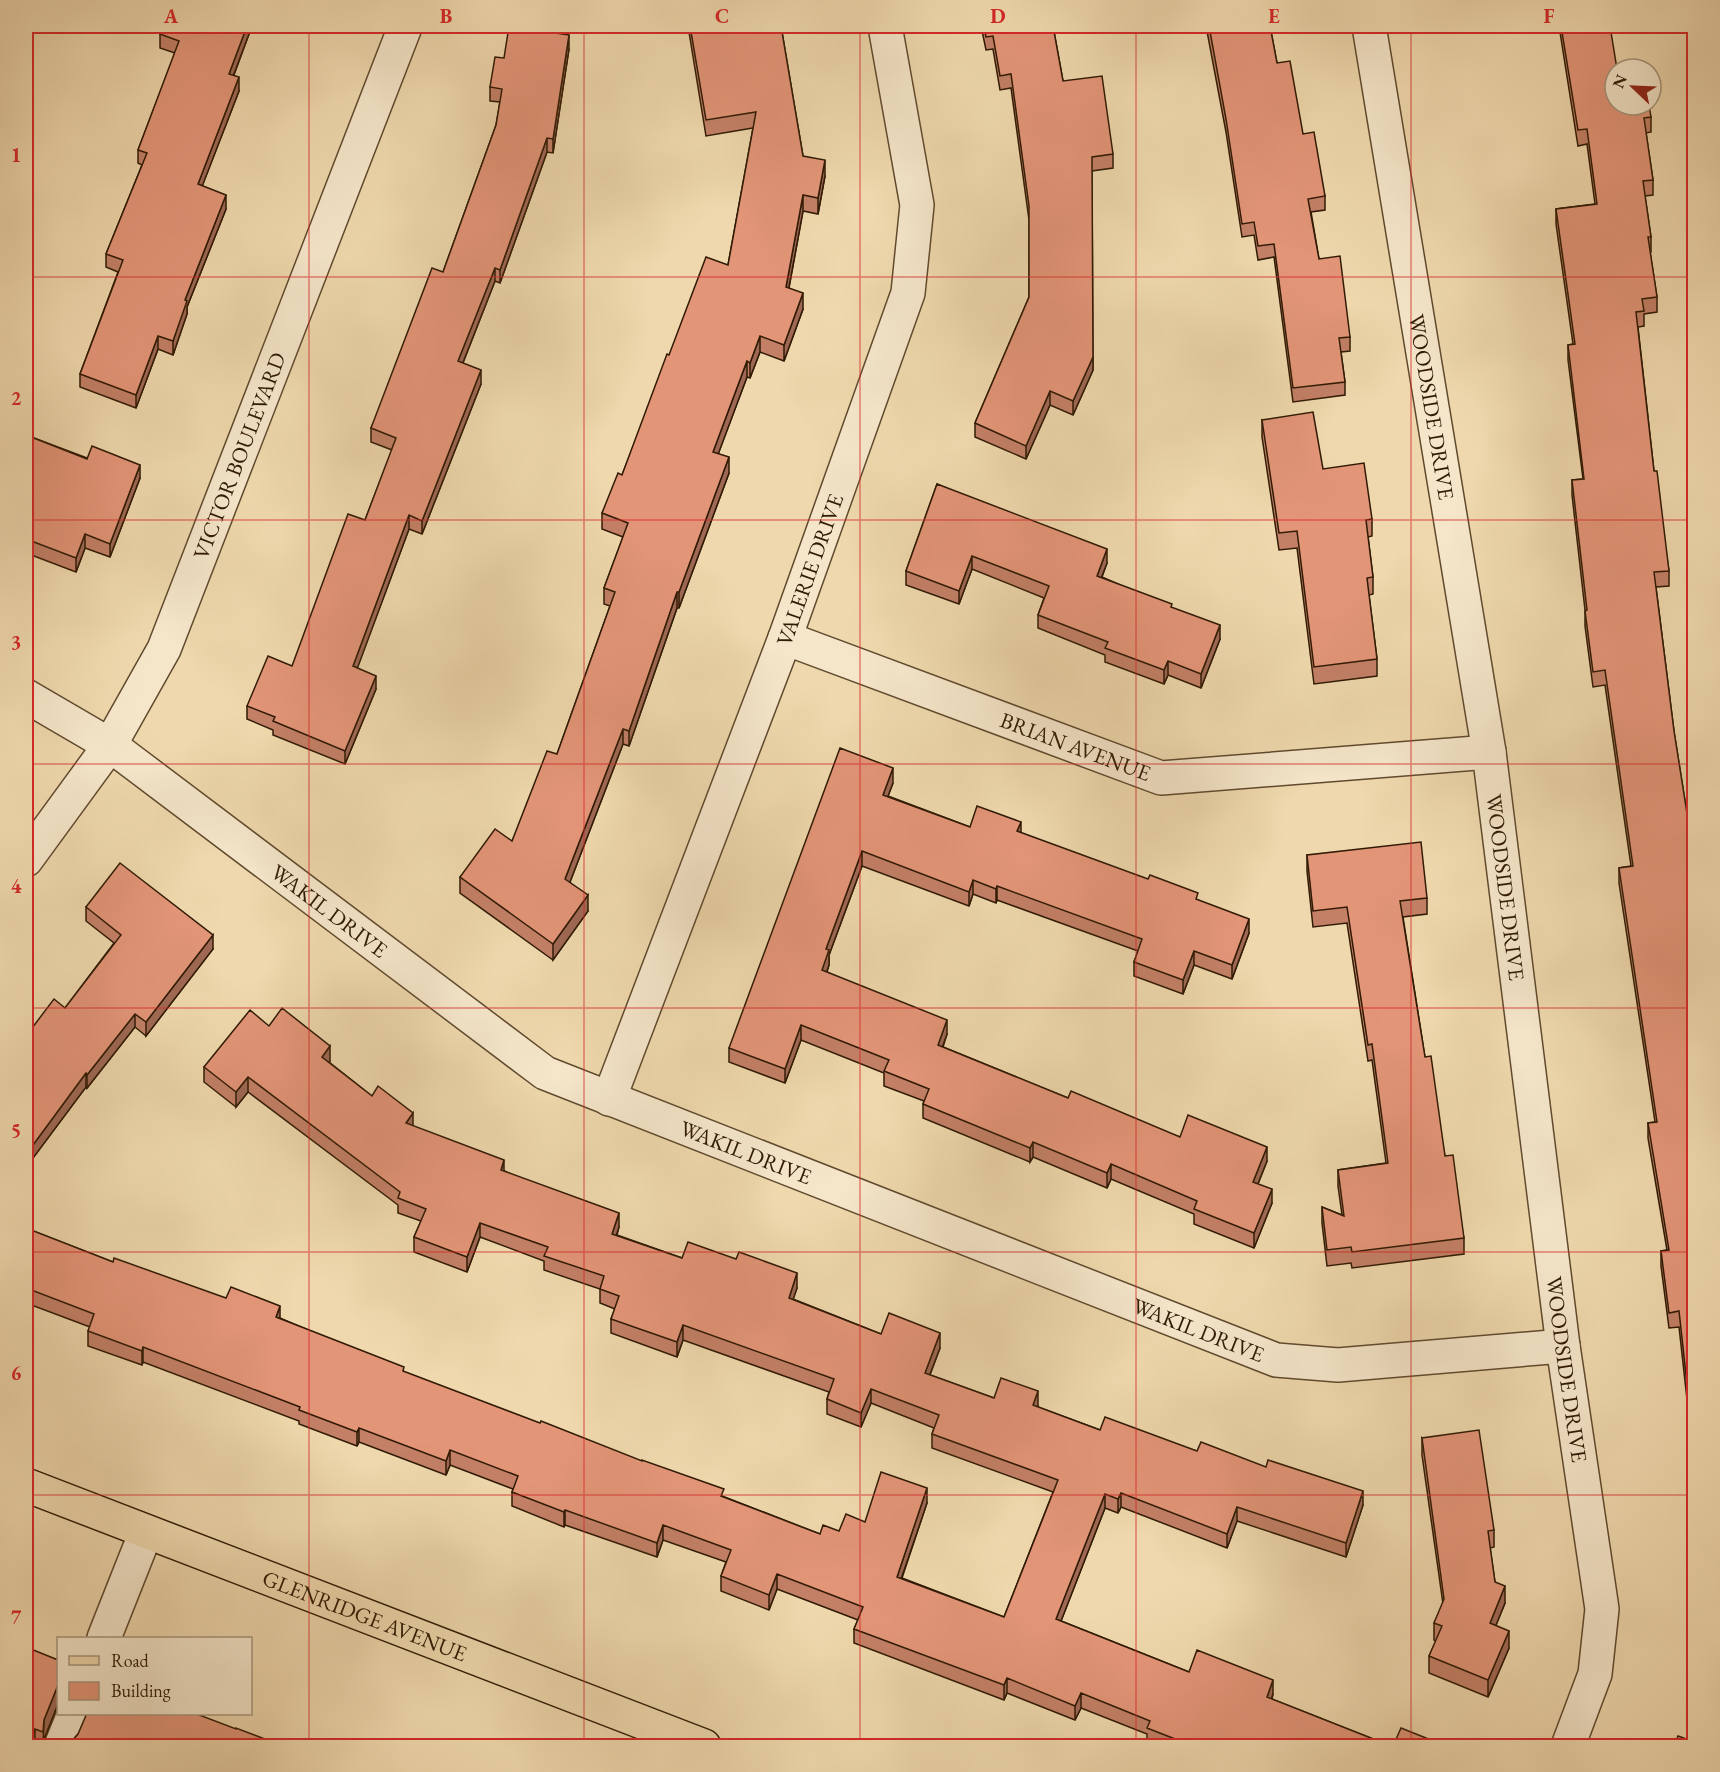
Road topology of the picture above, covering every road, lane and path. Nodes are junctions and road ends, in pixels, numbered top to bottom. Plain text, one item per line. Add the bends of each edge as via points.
1 (885, 26) edge
2 (1369, 26) edge
3 (405, 27) edge
4 (785, 638) junction
5 (26, 696) edge
6 (110, 745) junction
7 (1489, 752) junction
8 (26, 860) edge
9 (609, 1099) junction
10 (1563, 1346) junction
11 (26, 1485) edge
12 (146, 1532) junction
13 (104, 1637) edge
14 (73, 1715) edge
15 (61, 1746) edge
16 (704, 1746) edge
17 (1568, 1746) edge

1 - 4 street, VALERIE DRIVE via 918,205 908,293
2 - 7 street, WOODSIDE DRIVE
3 - 6 street, VICTOR BOULEVARD via 164,649
4 - 7 street, BRIAN AVENUE via 1161,778
4 - 9 street, VALERIE DRIVE
5 - 6 street, WAKIL DRIVE
6 - 8 street, VICTOR BOULEVARD
6 - 9 street, WAKIL DRIVE via 545,1073
7 - 10 street, WOODSIDE DRIVE
9 - 10 street, WAKIL DRIVE via 1276,1360 1338,1365
10 - 17 street, WOODSIDE DRIVE via 1602,1609 1595,1674
11 - 12 main road, GLENRIDGE AVENUE
12 - 13 street
12 - 16 main road, GLENRIDGE AVENUE
14 - 15 street

